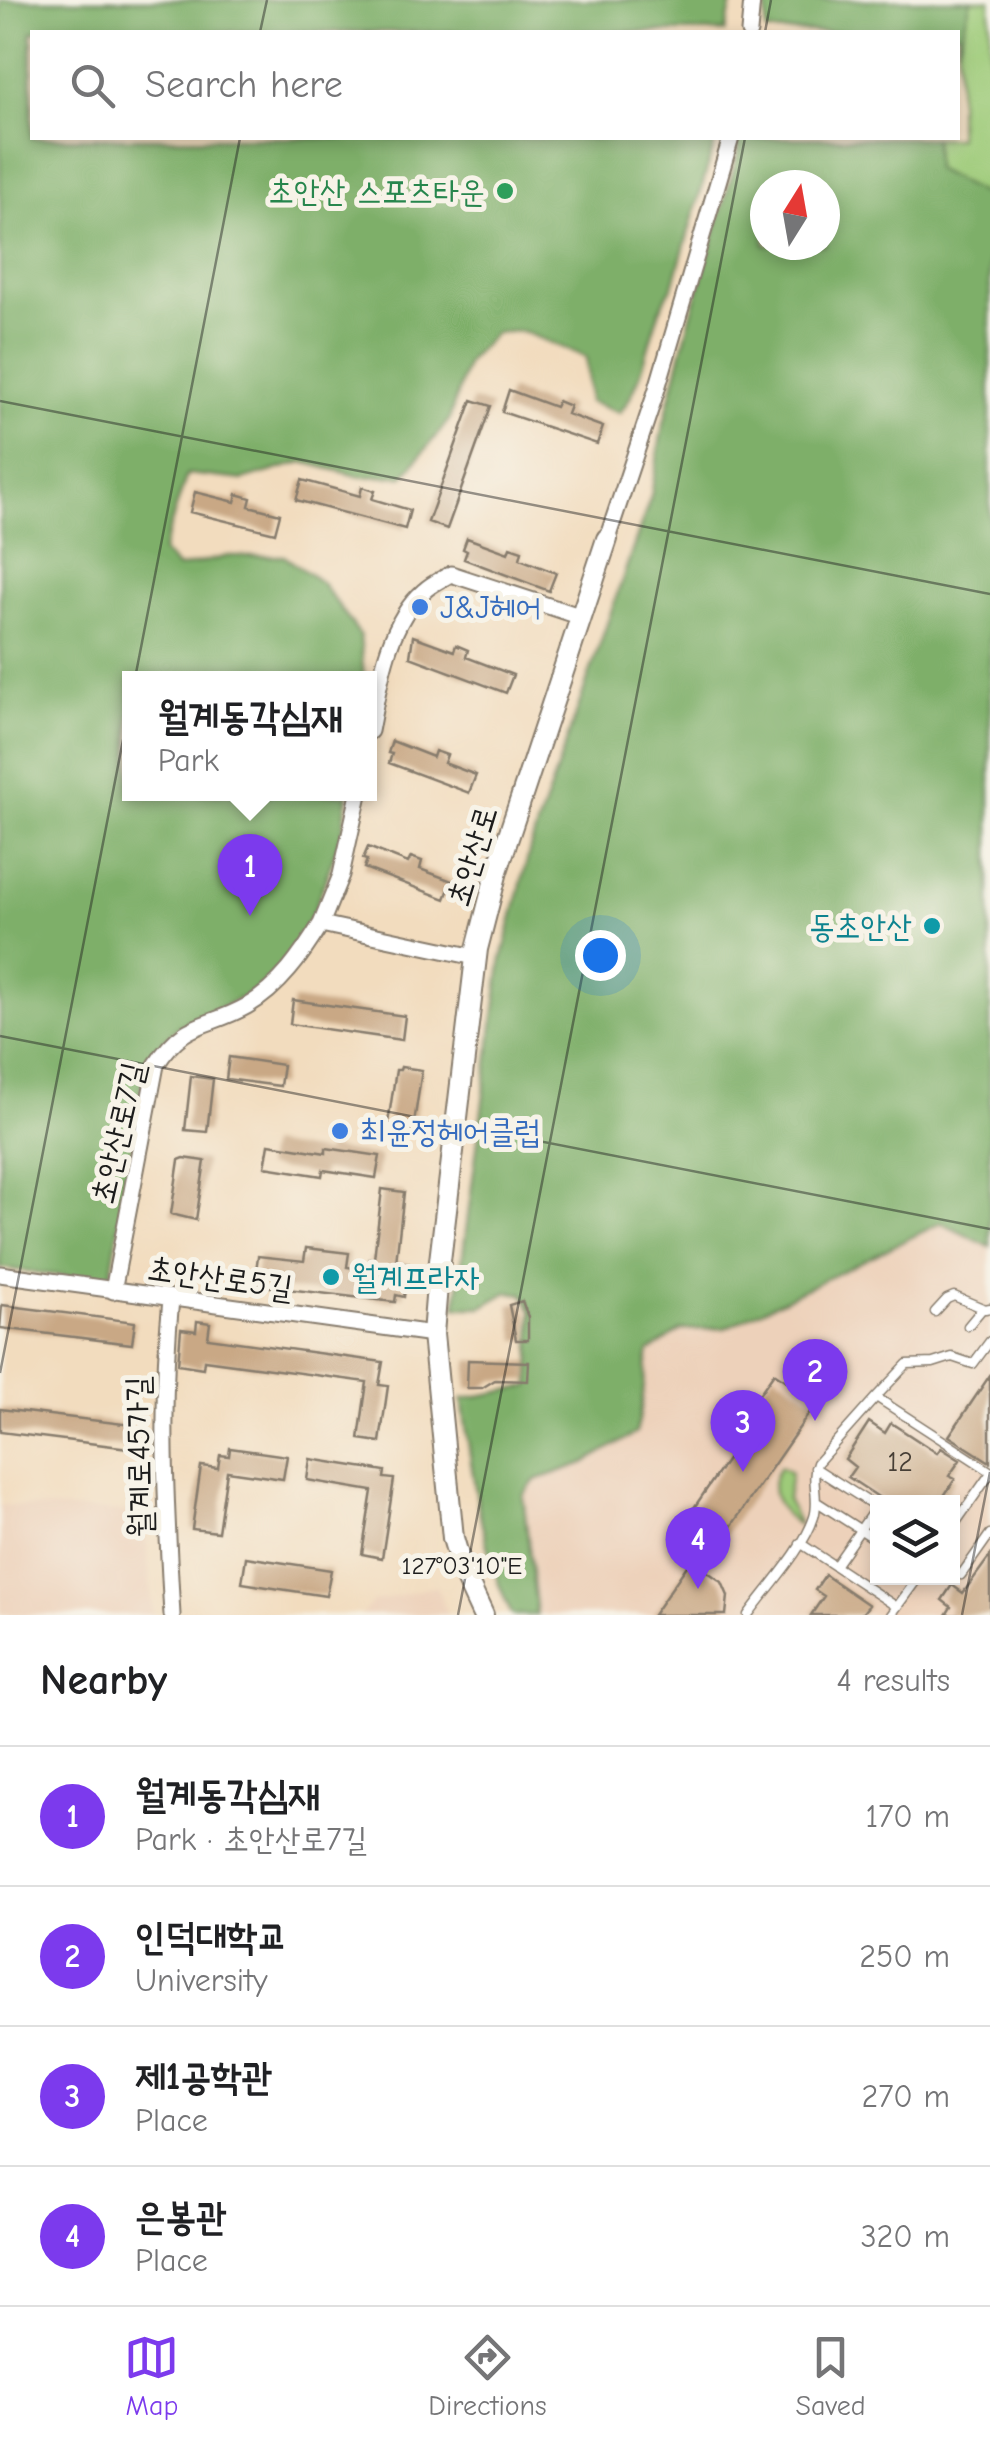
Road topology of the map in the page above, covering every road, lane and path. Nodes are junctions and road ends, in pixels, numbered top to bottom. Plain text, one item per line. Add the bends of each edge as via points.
1 (752, 0) edge
2 (749, 30) edge
3 (730, 140) edge
4 (608, 539) joint
5 (582, 617) junction
6 (377, 695) edge
7 (358, 801) edge
8 (321, 924) junction
9 (476, 956) junction
10 (0, 1274) edge
11 (113, 1291) junction
12 (171, 1299) junction
13 (986, 1308) edge
14 (935, 1312) dead end
15 (968, 1326) dead end
16 (433, 1334) junction
17 (990, 1341) edge
18 (876, 1397) junction
19 (814, 1468) junction
20 (990, 1473) edge
21 (817, 1502) junction
22 (870, 1504) edge
23 (960, 1516) edge
24 (870, 1517) edge
25 (860, 1530) junction
26 (990, 1534) edge
27 (870, 1537) edge
28 (800, 1543) junction
29 (835, 1566) junction
30 (961, 1575) dead end
31 (913, 1585) edge
32 (894, 1611) edge
33 (172, 1615) edge
34 (483, 1615) edge
35 (748, 1615) edge

1 - 2 street
3 - 4 street, 초안산로
4 - 5 street, 초안산로
5 - 6 street via 451,574 424,590 404,614
5 - 9 street, 초안산로 via 497,871
7 - 8 street, 초안산로7길
8 - 9 street
8 - 11 street, 초안산로7길 via 281,980 246,1006 186,1030 156,1065
9 - 16 street, 초안산로
10 - 11 street, 초안산로5길
11 - 12 street, 초안산로5길
12 - 16 street, 초안산로5길
12 - 33 street, 월계로45가길 via 162,1436
13 - 14 lane via 954,1296
13 - 15 lane
16 - 34 street, 초안산로 via 453,1538
17 - 18 lane via 973,1364 952,1357 907,1364
18 - 19 lane
18 - 20 lane
19 - 21 lane
19 - 22 lane
20 - 23 lane
21 - 25 lane
21 - 28 lane
24 - 25 lane
25 - 27 lane
25 - 29 lane
26 - 30 lane
28 - 29 lane
28 - 35 lane
29 - 32 lane
31 - 32 lane

